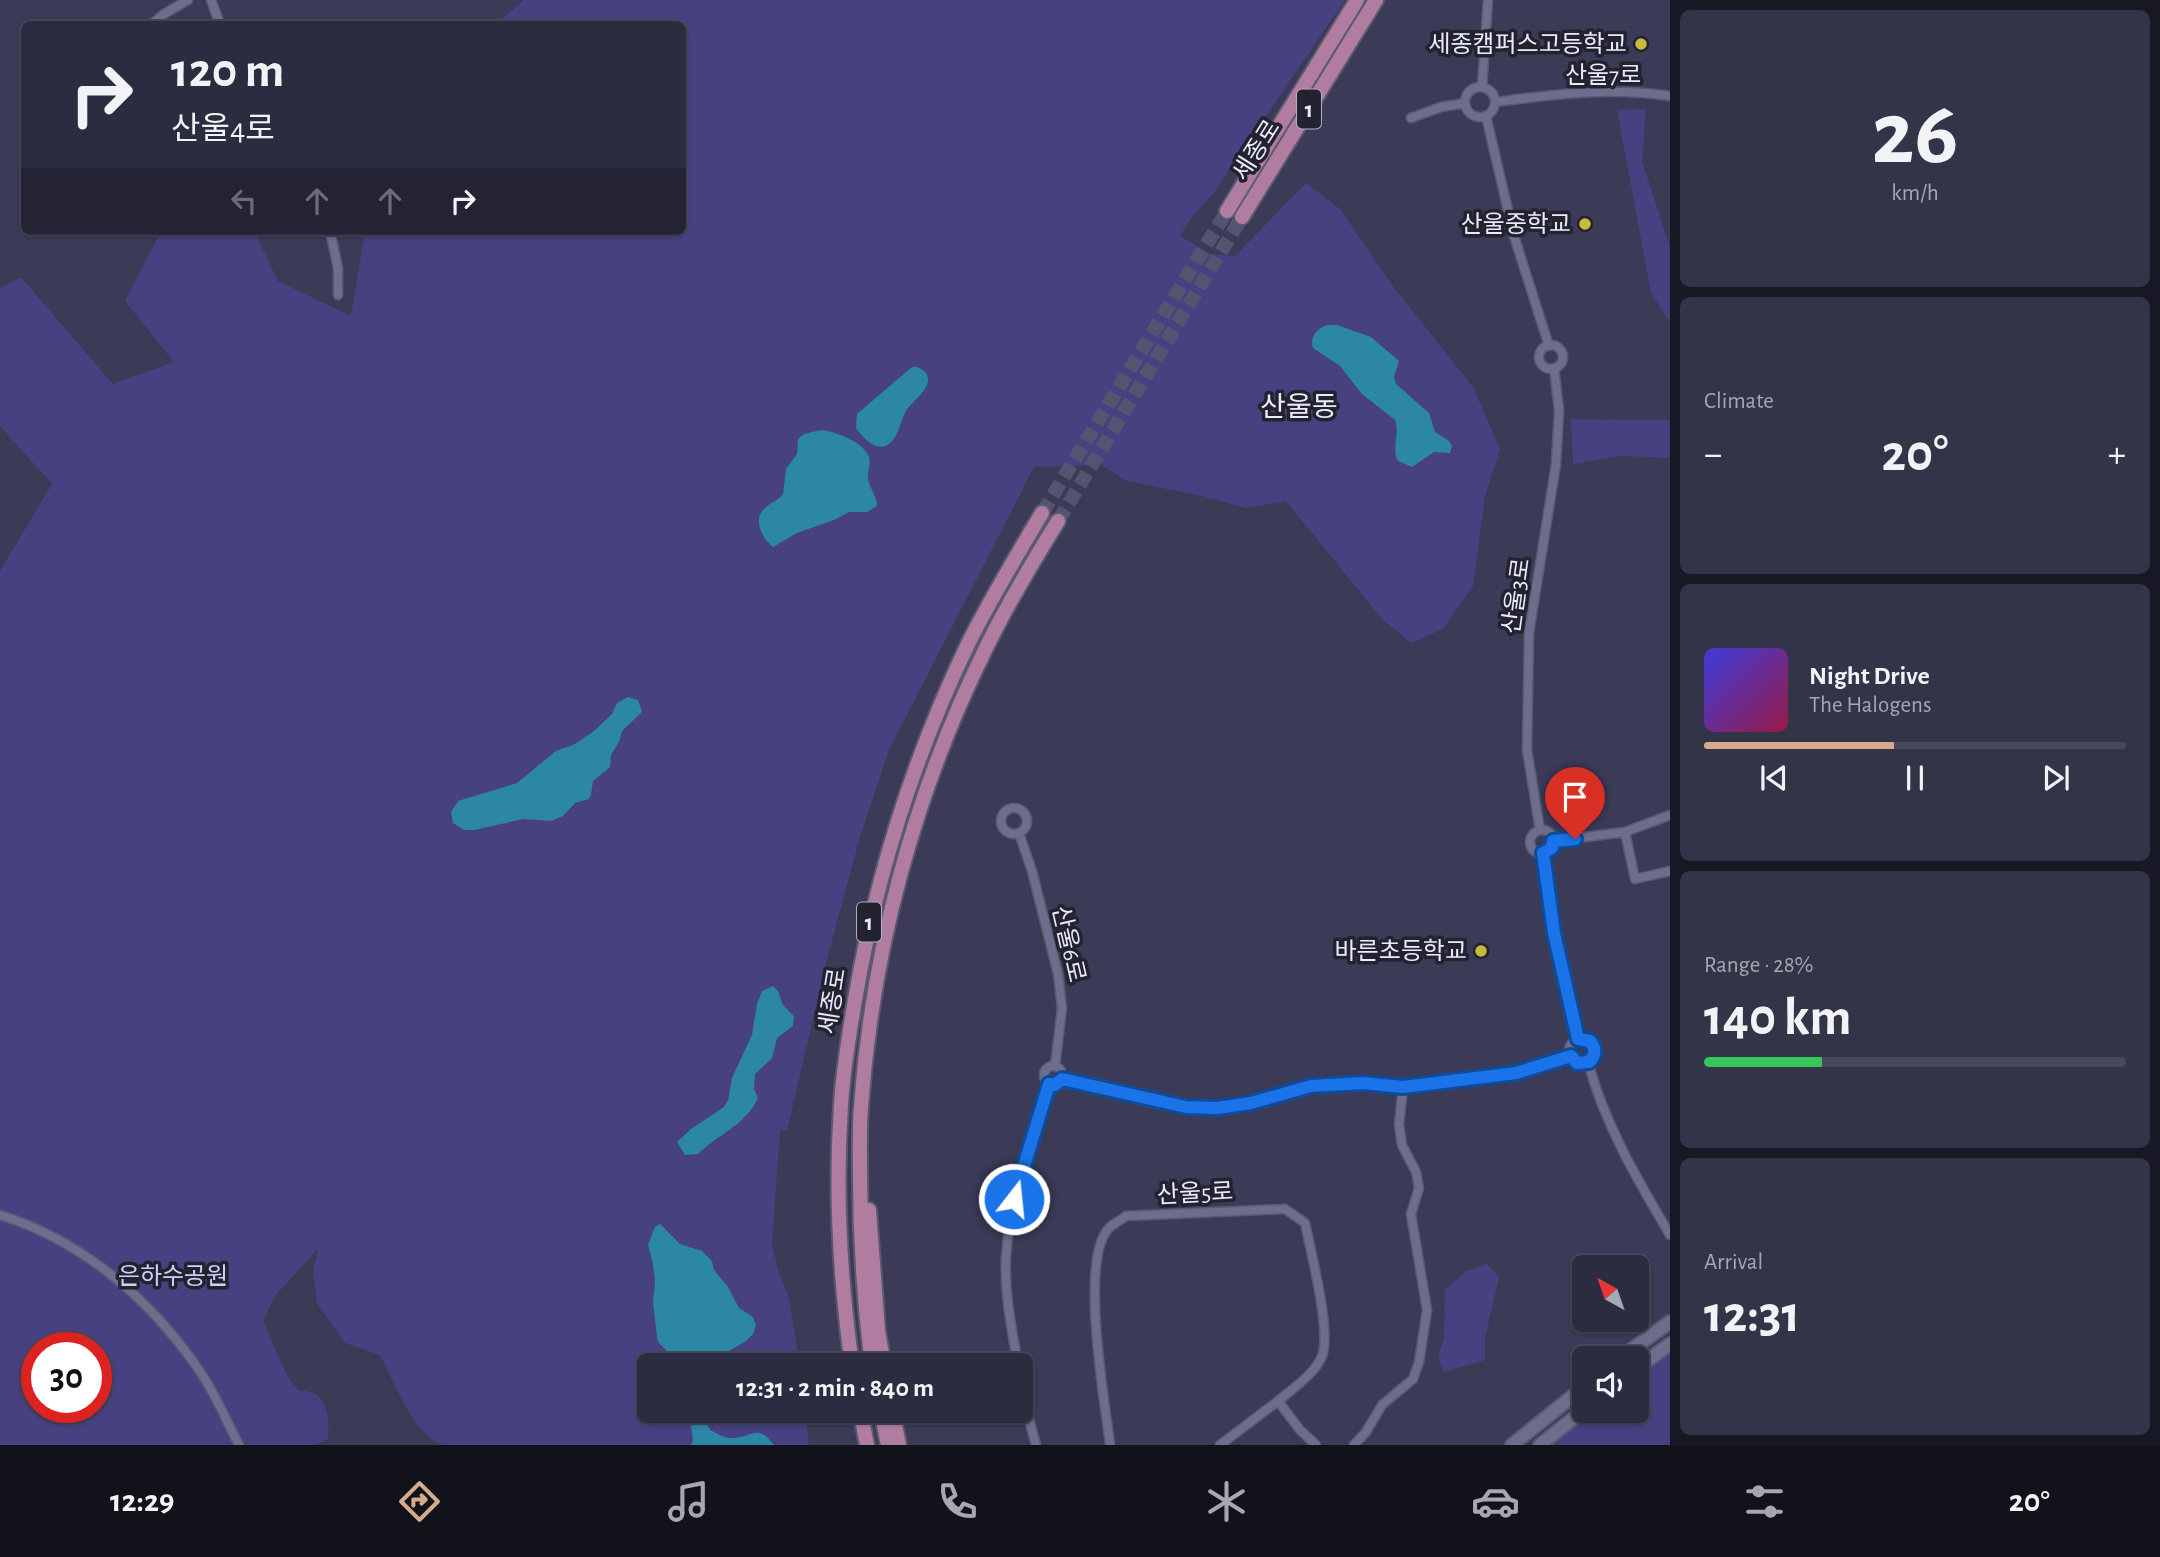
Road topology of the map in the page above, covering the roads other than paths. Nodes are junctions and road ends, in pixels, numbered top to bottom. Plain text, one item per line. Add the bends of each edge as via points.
1 (188, 0) edge
2 (211, 0) edge
3 (1357, 0) edge
4 (1376, 0) edge
5 (1488, 0) edge
6 (156, 21) edge
7 (219, 21) edge
8 (1482, 87) junction
9 (1670, 96) edge
10 (1495, 102) junction
11 (1465, 103) junction
12 (1486, 116) junction
13 (1411, 118) dead end
14 (1227, 211) tunnel mouth
15 (1242, 217) tunnel mouth
16 (331, 235) edge
17 (338, 295) dead end
18 (1549, 346) junction
19 (1554, 368) junction
20 (1042, 513) tunnel mouth
21 (1058, 521) tunnel mouth
22 (1670, 815) edge
23 (1540, 830) junction
24 (1625, 832) junction
25 (1019, 833) dead end
26 (1553, 841) junction
27 (1543, 853) junction
28 (1670, 871) edge
29 (850, 1025) junction
30 (868, 1029) junction
31 (1578, 1039) junction
32 (1571, 1056) junction
33 (1588, 1062) junction
34 (1055, 1066) junction
35 (1062, 1079) junction
36 (1049, 1084) junction
37 (1403, 1087) junction
38 (0, 1215) edge
39 (1670, 1235) edge
40 (1670, 1322) edge
41 (1670, 1344) edge
42 (1637, 1346) edge
43 (841, 1353) edge
44 (851, 1353) edge
45 (871, 1353) edge
46 (882, 1353) edge
47 (1016, 1353) edge
48 (1649, 1359) edge
49 (1572, 1397) edge
50 (1278, 1401) junction
51 (1572, 1420) edge
52 (854, 1423) edge
53 (863, 1423) edge
54 (884, 1423) edge
55 (895, 1423) edge
56 (1030, 1423) edge
57 (239, 1445) edge
58 (859, 1445) edge
59 (867, 1445) edge
60 (888, 1445) edge
61 (900, 1445) edge
62 (1037, 1445) edge
63 (1110, 1445) edge
64 (1220, 1445) edge
65 (1316, 1445) edge
66 (1354, 1445) edge
67 (1512, 1445) edge
68 (1540, 1445) edge

1 - 6 street
2 - 7 street
3 - 14 highway, 세종로 / 1
4 - 15 highway, 세종로 / 1
5 - 8 street
8 - 10 street via 1491,91
8 - 11 street via 1468,92
9 - 10 street, 산울7로 via 1581,91
10 - 12 street
11 - 12 street via 1471,115
11 - 13 street
12 - 18 street via 1514,236
16 - 17 street
18 - 19 street via 1562,354
18 - 19 street via 1540,352 1539,360
19 - 23 street, 산울3로 via 1559,410 1556,464 1529,632 1527,750
20 - 29 highway, 세종로 / 1 via 970,640 909,786 871,916
21 - 30 highway, 세종로 / 1 via 985,649 956,713 902,868
22 - 24 street
23 - 26 street via 1550,833
23 - 27 street via 1530,844
24 - 26 street
24 - 28 street via 1635,879
25 - 34 street, 산울6로 via 1058,974 1062,1008
26 - 27 street via 1552,848
27 - 31 street via 1554,933
29 - 43 highway via 833,1135 832,1224
29 - 44 highway, 세종로 / 1 via 841,1105 839,1238
30 - 45 highway, 세종로 / 1 via 860,1109 860,1242
30 - 46 highway via 870,1224
31 - 32 street via 1571,1045
31 - 33 street via 1590,1041 1594,1047
32 - 33 street via 1577,1063
32 - 37 street via 1516,1073
33 - 39 street via 1597,1095 1627,1162
34 - 35 street via 1062,1071
34 - 36 street via 1044,1073
35 - 36 street
35 - 37 street via 1186,1107 1217,1108 1311,1086 1362,1083
36 - 47 street via 1014,1199 1006,1258
37 - 66 street via 1399,1125 1419,1188 1411,1214 1427,1310 1413,1379 1382,1405
38 - 57 street via 72,1247 144,1303 200,1372
40 - 42 main road
41 - 48 main road
49 - 67 main road
50 - 63 street, 산울5로 via 1323,1354 1324,1322 1305,1223 1286,1209 1126,1216 1107,1229 1097,1252 1094,1297
50 - 64 street, 산울5로
50 - 65 street
51 - 68 main road
52 - 58 highway
53 - 59 highway
54 - 60 highway
55 - 61 highway
56 - 62 street

